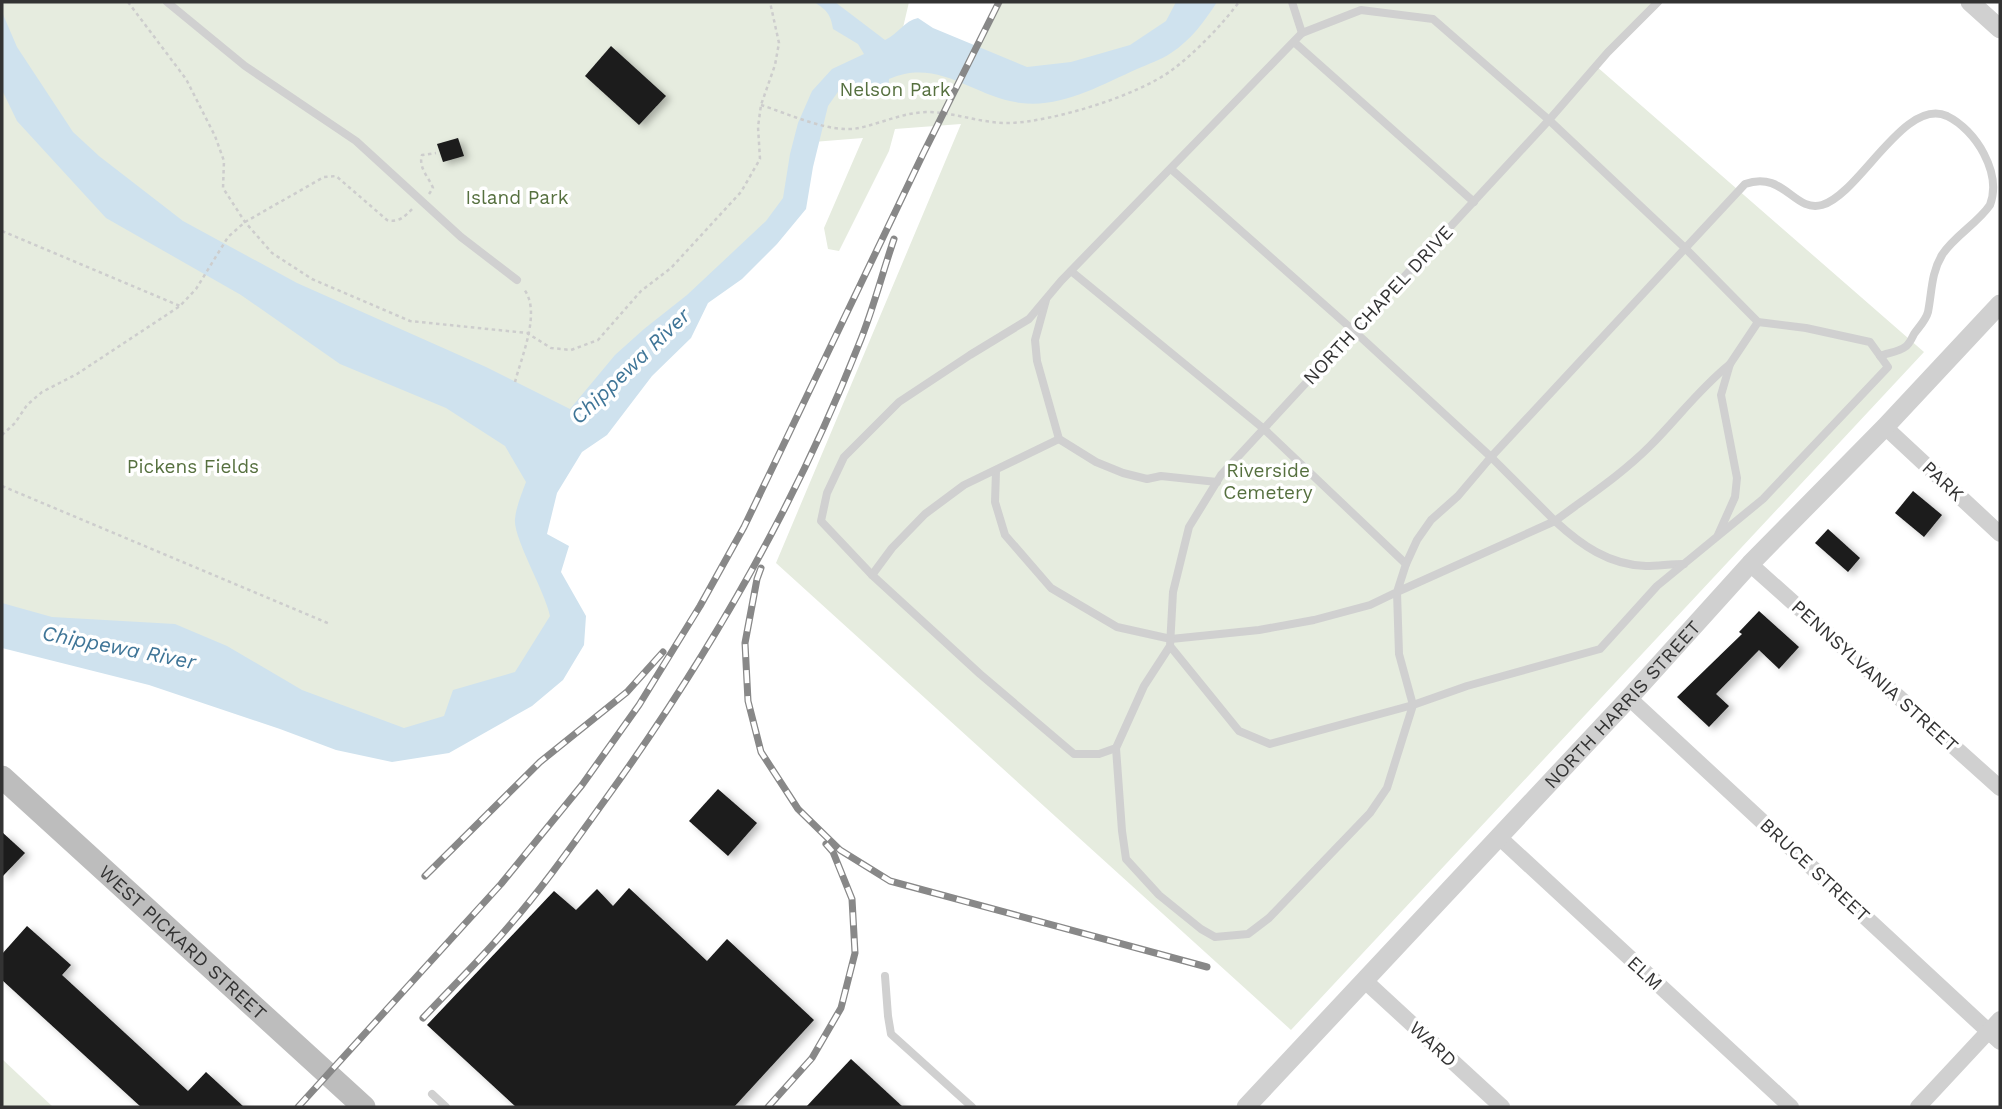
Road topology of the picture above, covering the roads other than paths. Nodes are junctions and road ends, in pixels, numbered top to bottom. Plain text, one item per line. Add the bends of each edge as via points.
1 (167, 2) edge
2 (1292, 2) edge
3 (1658, 2) edge
4 (1970, 2) edge
5 (2000, 29) edge
6 (1302, 33) junction
7 (1294, 41) junction
8 (1549, 120) junction
9 (1171, 169) junction
10 (1474, 202) junction
11 (1685, 248) junction
12 (1071, 271) junction
13 (517, 280) road end
14 (1047, 297) junction
15 (1999, 307) edge
16 (1758, 322) junction
17 (1354, 331) junction
18 (1880, 356) junction
19 (1730, 364) junction
20 (1885, 427) junction
21 (1264, 429) junction
22 (1059, 439) junction
23 (1491, 457) junction
24 (996, 471) junction
25 (1217, 482) junction
26 (1555, 521) junction
27 (2000, 534) edge
28 (1717, 537) junction
29 (1406, 564) junction
30 (1684, 564) junction
31 (1750, 564) junction
32 (872, 575) junction
33 (1397, 592) junction
34 (1170, 642) junction
35 (1629, 698) junction
36 (1413, 705) junction
37 (1116, 748) junction
38 (2, 777) edge
39 (2000, 788) edge
40 (1500, 838) junction
41 (886, 976) dead end
42 (1364, 980) junction
43 (2000, 1019) edge
44 (1995, 1037) edge
45 (432, 1094) dead end
46 (364, 1107) edge
47 (446, 1107) edge
48 (972, 1107) edge
49 (1246, 1107) edge
50 (1502, 1107) edge
51 (1791, 1107) edge
52 (1918, 1107) edge

1 - 13 lane via 245,66 356,142 461,237
2 - 6 lane
3 - 8 lane, NORTH CHAPEL DRIVE
4 - 5 street
6 - 7 lane
6 - 8 lane via 1361,10 1433,19
7 - 9 lane
7 - 10 lane
8 - 10 lane, NORTH CHAPEL DRIVE
8 - 11 lane
9 - 12 lane
9 - 17 lane
10 - 17 lane, NORTH CHAPEL DRIVE
11 - 16 lane
11 - 18 lane via 1745,184 1759,179 1778,184 1803,203 1829,203 1907,124 1924,116 1947,116 1990,154 1998,186 1991,205 1944,253 1934,271 1927,314 1906,347
11 - 23 lane
12 - 14 lane
12 - 21 lane
14 - 22 lane via 1035,340
14 - 32 lane via 1029,319 899,402 844,457 821,521
15 - 20 street, NORTH HARRIS STREET
16 - 18 lane via 1870,342
16 - 19 lane
17 - 21 lane, NORTH CHAPEL DRIVE
17 - 23 lane
18 - 28 lane via 1888,367 1763,499
19 - 26 lane via 1649,447
19 - 28 lane via 1721,395 1737,478 1735,497
20 - 27 street, PARK
20 - 31 street, NORTH HARRIS STREET
21 - 25 lane, NORTH CHAPEL DRIVE
21 - 29 lane
22 - 24 lane
22 - 25 lane via 1096,461 1147,479 1161,476
23 - 26 lane
23 - 29 lane via 1432,520
24 - 32 lane via 964,485 925,514
24 - 34 lane via 995,502 1005,535 1051,588 1117,627
25 - 34 lane, NORTH CHAPEL DRIVE via 1189,527 1173,592
26 - 30 lane via 1581,544 1618,563
26 - 33 lane
28 - 30 lane
29 - 33 lane
30 - 36 lane via 1657,586 1600,649
31 - 35 street, NORTH HARRIS STREET
31 - 39 street, PENNSYLVANIA STREET
32 - 37 lane via 1074,754 1099,754
33 - 34 lane via 1370,605 1314,620
33 - 36 lane via 1399,654
34 - 36 lane via 1239,731 1270,744
34 - 37 lane
35 - 40 street, NORTH HARRIS STREET
35 - 44 street, BRUCE STREET
36 - 37 lane via 1387,788 1370,813 1248,934 1215,937 1201,929 1159,895 1126,859
38 - 46 main road, WEST PICKARD STREET
40 - 42 street, NORTH HARRIS STREET
40 - 51 street, ELM
41 - 48 lane via 891,1034
42 - 49 street, NORTH HARRIS STREET
42 - 50 street, WARD
43 - 44 street
44 - 52 street
45 - 47 lane

